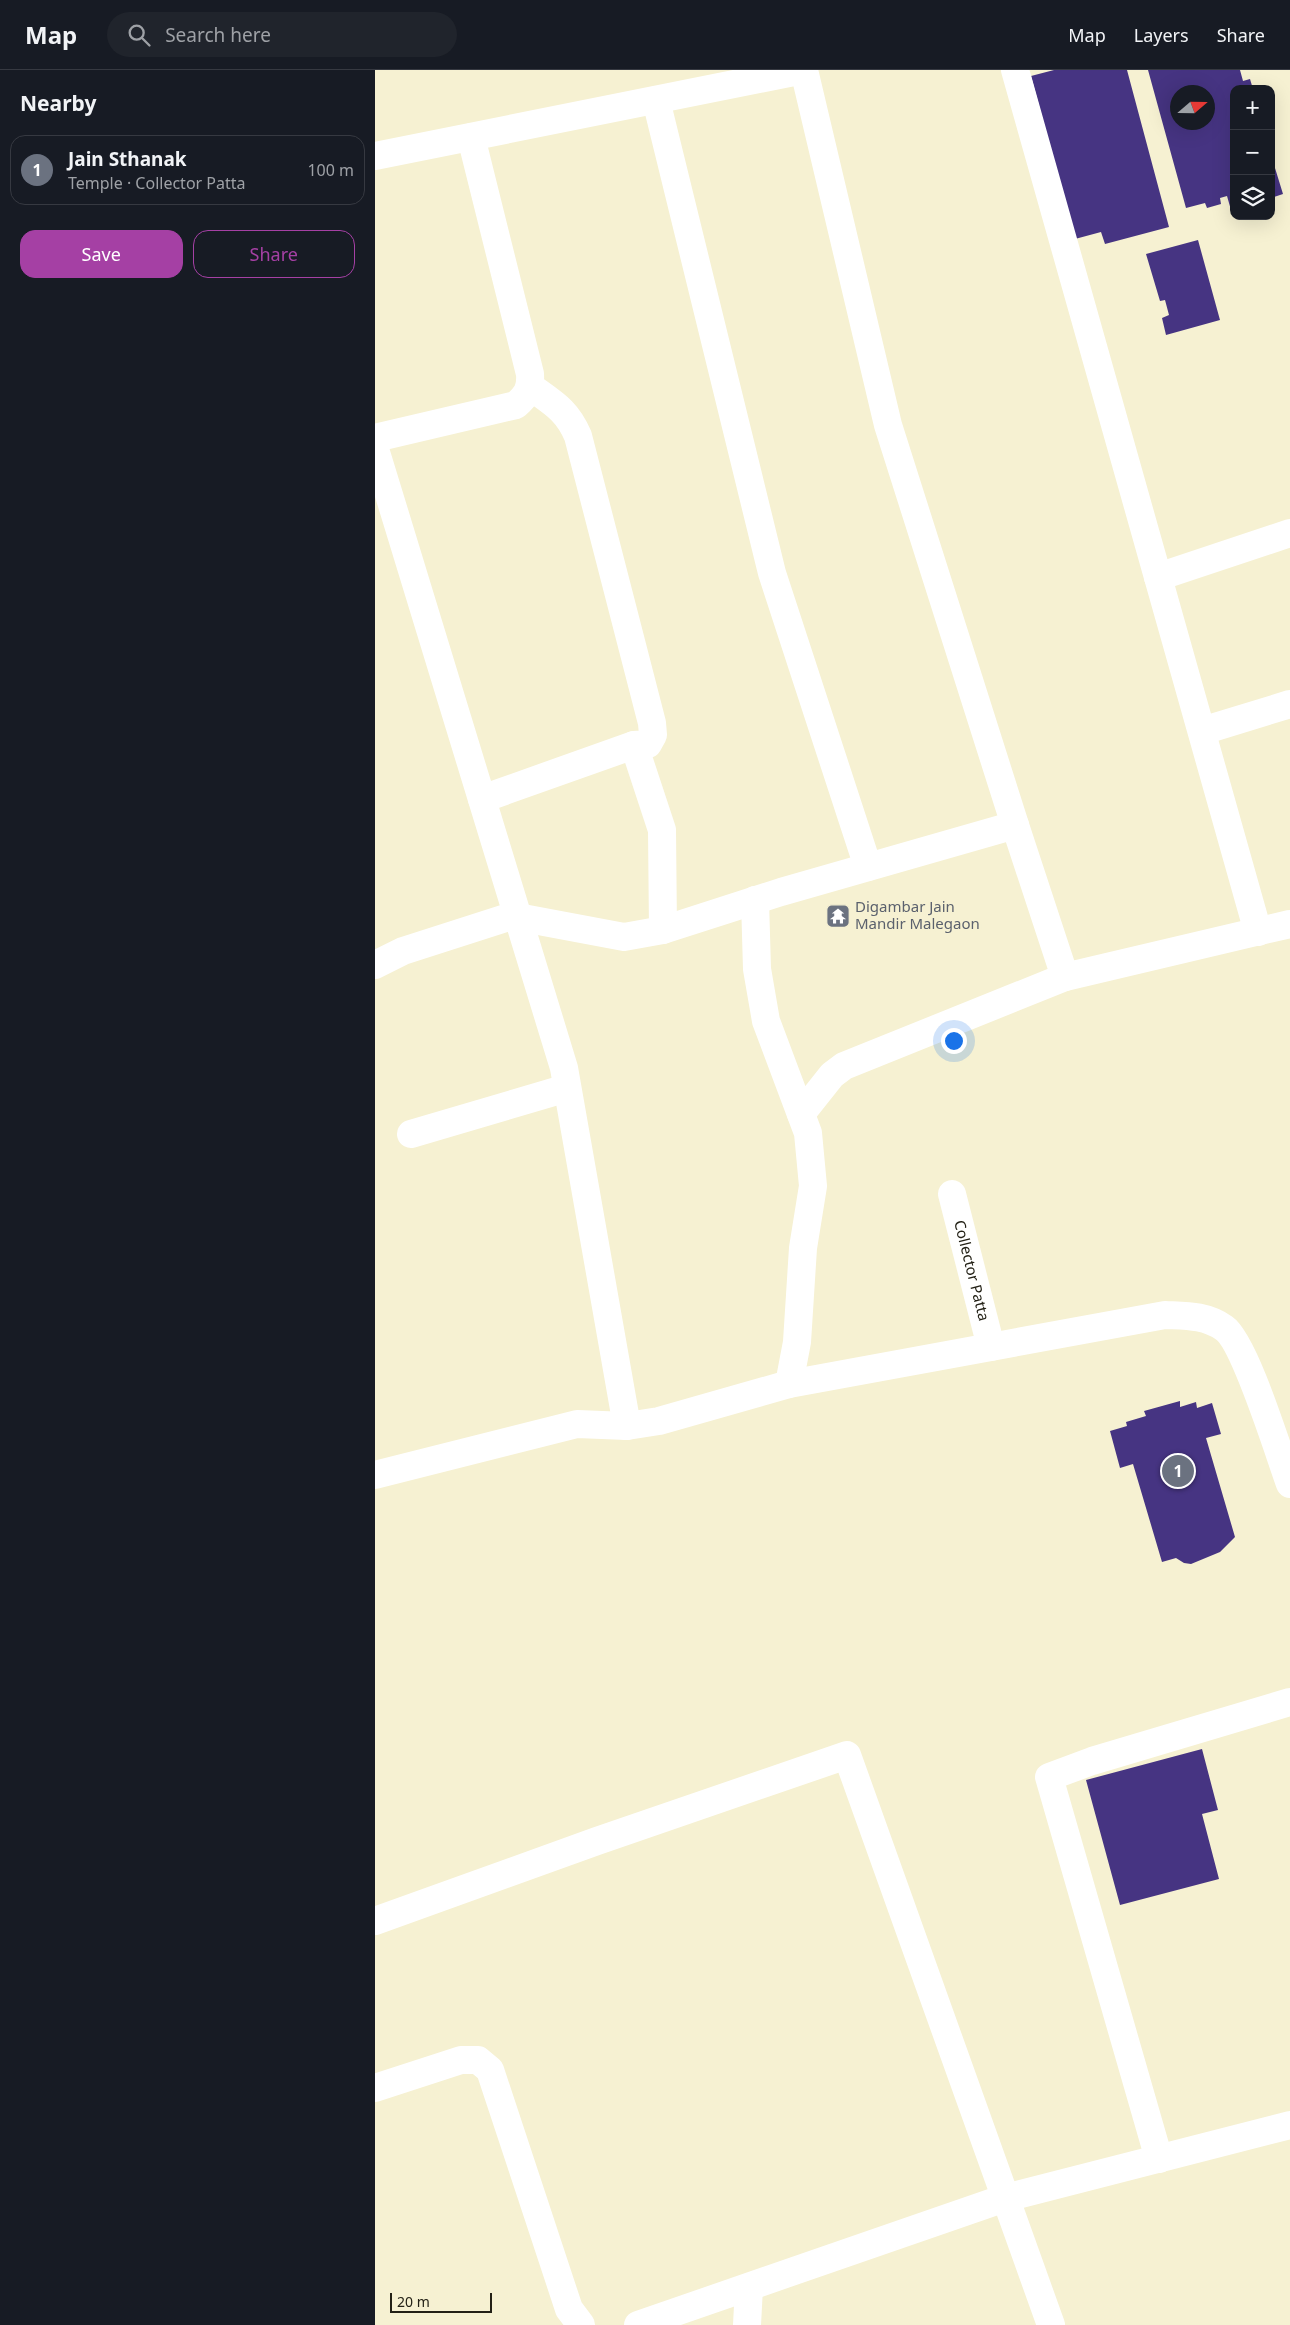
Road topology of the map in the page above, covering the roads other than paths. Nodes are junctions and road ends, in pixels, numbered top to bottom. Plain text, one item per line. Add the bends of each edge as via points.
1 (804, 70) edge
2 (1015, 70) edge
3 (730, 77) edge
4 (656, 100) junction
5 (471, 137) junction
6 (375, 156) edge
7 (531, 387) junction
8 (375, 438) edge
9 (375, 449) edge
10 (1290, 534) edge
11 (1158, 577) junction
12 (1290, 704) edge
13 (1201, 731) junction
14 (634, 745) junction
15 (482, 798) junction
16 (1015, 825) junction
17 (868, 867) junction
18 (755, 900) junction
19 (518, 918) junction
20 (1290, 924) edge
21 (663, 930) junction
22 (1258, 932) junction
23 (375, 964) edge
24 (1065, 977) junction
25 (567, 1088) junction
26 (801, 1114) junction
27 (411, 1134) dead end
28 (952, 1194) dead end
29 (991, 1347) junction
30 (789, 1384) junction
31 (627, 1426) junction
32 (375, 1475) edge
33 (1290, 1484) edge
34 (1290, 1702) edge
35 (375, 1920) edge
36 (375, 2088) edge
37 (1290, 2125) edge
38 (1159, 2159) junction
39 (1005, 2198) junction
40 (749, 2287) junction
41 (581, 2325) edge
42 (638, 2325) edge
43 (747, 2325) edge
44 (1051, 2325) edge

1 - 3 street
1 - 16 street via 888,425
2 - 11 street
3 - 4 street
4 - 5 street
4 - 17 street via 772,573
5 - 6 street
5 - 7 street
7 - 8 street via 516,405
7 - 14 street via 561,408 578,436 652,723 653,735 648,744
9 - 15 street
10 - 11 street
11 - 13 street
12 - 13 street
13 - 22 street
14 - 15 street
14 - 21 street via 662,830
15 - 19 street
16 - 17 street
16 - 24 street
17 - 18 street
18 - 21 street
18 - 26 street via 757,969 766,1021
19 - 21 street via 624,937
19 - 23 street via 512,916 403,951
19 - 25 street via 564,1068
20 - 22 street
22 - 24 street
24 - 26 street via 844,1066 832,1075
25 - 27 street
25 - 31 street
26 - 30 street via 808,1133 813,1186 803,1248 797,1342
28 - 29 street, Collector Patta
29 - 30 street
29 - 33 street via 1165,1315 1198,1316 1226,1328 1243,1354
30 - 31 street via 659,1421
31 - 32 street via 577,1424
34 - 38 street via 1049,1777
35 - 39 street via 847,1755
36 - 41 street via 461,2060 478,2060 491,2070 569,2309
37 - 38 street
38 - 39 street
39 - 40 street
39 - 44 street
40 - 42 street
40 - 43 street

